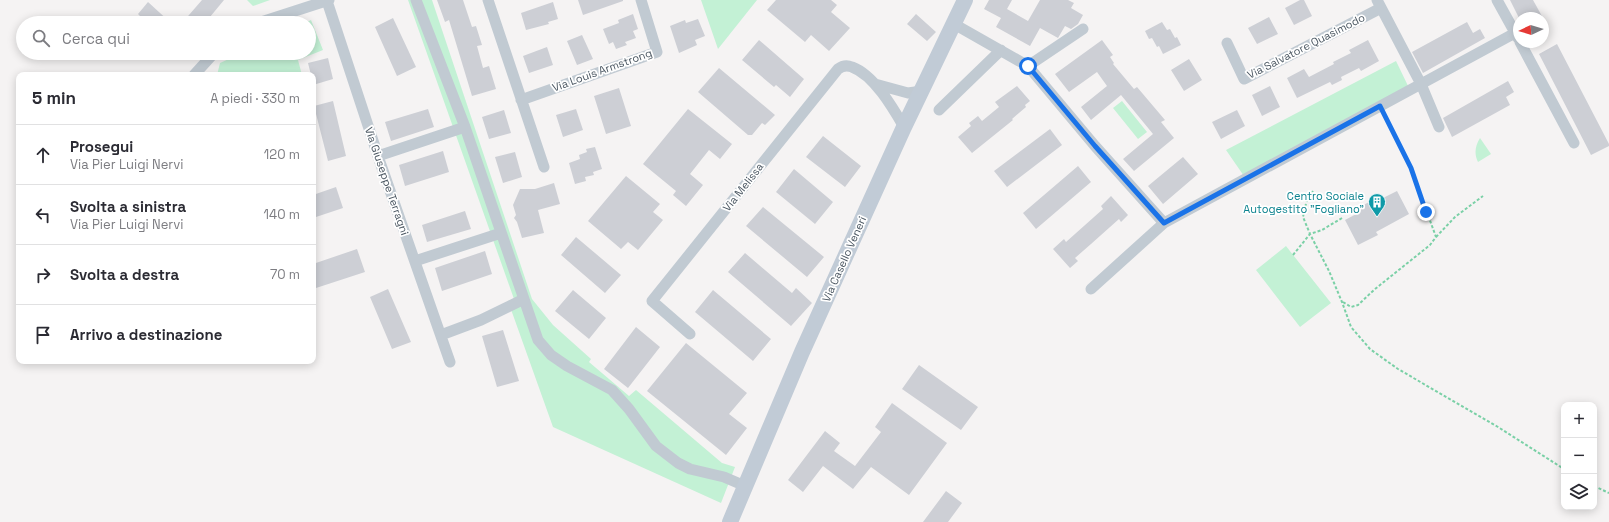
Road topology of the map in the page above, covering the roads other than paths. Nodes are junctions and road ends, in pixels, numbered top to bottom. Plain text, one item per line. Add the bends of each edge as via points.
1 (328, 0) edge
2 (416, 0) edge
3 (488, 0) edge
4 (641, 0) edge
5 (965, 0) edge
6 (1497, 0) edge
7 (1379, 4) edge
8 (279, 16) edge
9 (954, 24) junction
10 (1083, 29) dead end
11 (1513, 29) edge
12 (1513, 40) edge
13 (1228, 43) dead end
14 (1523, 48) edge
15 (1001, 50) junction
16 (208, 60) edge
17 (1028, 66) junction
18 (197, 72) edge
19 (875, 84) junction
20 (1421, 84) junction
21 (922, 90) junction
22 (520, 100) junction
23 (939, 110) dead end
24 (465, 127) junction
25 (904, 127) junction
26 (1439, 127) dead end
27 (1574, 143) dead end
28 (378, 156) junction
29 (544, 167) dead end
30 (1164, 223) junction
31 (501, 233) junction
32 (415, 261) junction
33 (1091, 289) dead end
34 (524, 299) junction
35 (690, 334) dead end
36 (441, 335) junction
37 (450, 362) dead end
38 (745, 486) junction
39 (730, 522) edge

1 - 8 street, Via Giuseppe Terragni
1 - 28 street, Via Giuseppe Terragni
2 - 24 street
3 - 22 street
4 - 22 street, Via Louis Armstrong via 657,52
5 - 9 street, Via Casello Veneri
6 - 11 street
7 - 13 street, Via Salvatore Quasimodo via 1244,79
7 - 20 street, Via Salvatore Quasimodo
9 - 15 street
9 - 21 street, Via Casello Veneri
10 - 17 street
12 - 20 street
14 - 27 street
15 - 17 street
15 - 23 street
16 - 18 street
17 - 30 street
19 - 21 street, Via Melissa via 908,93
19 - 25 street, Via Melissa
19 - 35 street, Via Melissa via 852,66 838,69 652,301
20 - 26 street, Via Salvatore Quasimodo
20 - 30 street
21 - 25 street, Via Casello Veneri
22 - 29 street
24 - 28 street
24 - 31 street
25 - 38 street, Via Casello Veneri via 802,352
28 - 32 street, Via Giuseppe Terragni
30 - 33 street
31 - 32 street
31 - 34 street
32 - 36 street, Via Giuseppe Terragni
34 - 36 street via 481,320
34 - 38 street via 538,340 552,355 583,376 612,390 656,446 690,469 724,477
36 - 37 street, Via Giuseppe Terragni
38 - 39 street, Via Casello Veneri

